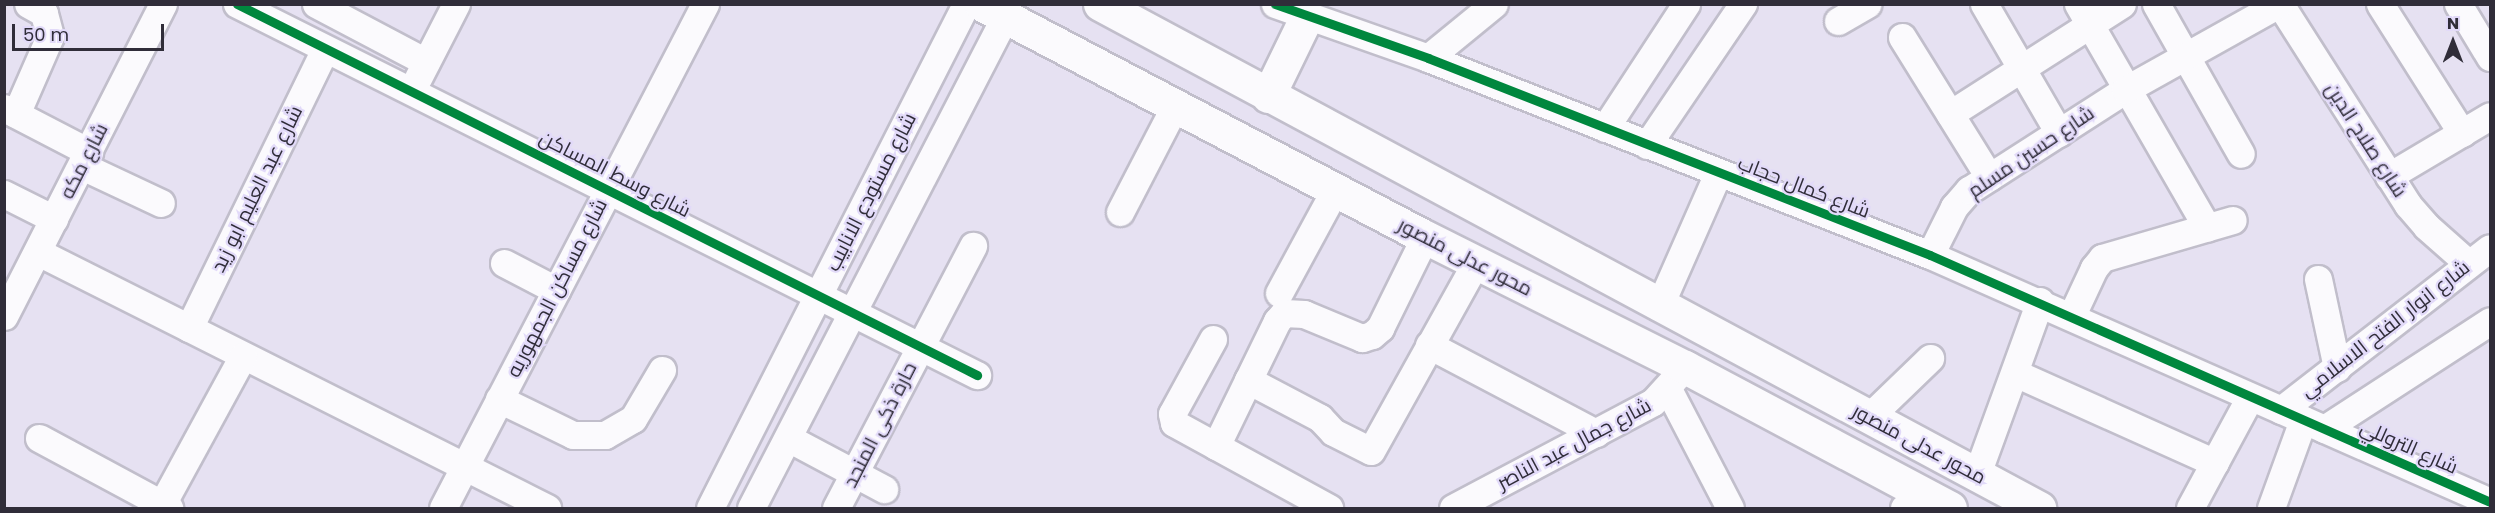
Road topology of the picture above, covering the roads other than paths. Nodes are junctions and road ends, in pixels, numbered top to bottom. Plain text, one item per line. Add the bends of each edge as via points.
1 (28, 4) edge
2 (164, 4) edge
3 (237, 4) edge
4 (299, 4) edge
5 (316, 4) edge
6 (456, 4) edge
7 (705, 4) edge
8 (966, 4) edge
9 (1100, 4) edge
10 (1275, 4) edge
11 (1494, 4) edge
12 (1686, 4) edge
13 (1743, 4) edge
14 (1868, 4) edge
15 (1984, 4) edge
16 (2122, 4) edge
17 (2156, 4) edge
18 (2279, 4) edge
19 (2380, 4) edge
20 (2458, 4) edge
21 (993, 11) edge
22 (2239, 14) edge
23 (2084, 15) edge
24 (1306, 18) junction
25 (1838, 21) dead end
26 (287, 30) junction
27 (1902, 37) dead end
28 (325, 49) junction
29 (2186, 56) junction
30 (2490, 57) edge
31 (1428, 58) junction
32 (426, 62) junction
33 (2021, 68) junction
34 (2125, 90) junction
35 (410, 92) junction
36 (1268, 96) junction
37 (1175, 106) junction
38 (10, 111) edge
39 (1950, 114) junction
40 (2490, 116) edge
41 (1605, 129) junction
42 (2462, 132) junction
43 (2059, 133) junction
44 (1647, 145) junction
45 (2241, 154) dead end
46 (85, 159) junction
47 (1718, 173) junction
48 (2389, 176) junction
49 (1989, 177) junction
50 (608, 190) junction
51 (1335, 190) junction
52 (4, 194) edge
53 (161, 203) dead end
54 (1120, 212) dead end
55 (54, 219) junction
56 (2233, 220) dead end
57 (2207, 227) junction
58 (1425, 237) junction
59 (973, 246) dead end
60 (2490, 248) edge
61 (38, 252) junction
62 (1930, 255) junction
63 (1476, 262) junction
64 (504, 263) dead end
65 (2468, 263) junction
66 (2318, 279) dead end
67 (556, 290) junction
68 (1279, 293) dead end
69 (818, 296) junction
70 (2040, 301) junction
71 (1659, 307) junction
72 (852, 313) junction
73 (2072, 315) junction
74 (4, 316) edge
75 (2490, 321) edge
76 (189, 328) junction
77 (1213, 339) dead end
78 (1429, 345) junction
79 (920, 347) junction
80 (243, 356) junction
81 (1930, 358) dead end
82 (2337, 368) junction
83 (662, 370) dead end
84 (2015, 373) junction
85 (977, 375) dead end
86 (1677, 378) junction
87 (1248, 380) junction
88 (2250, 397) junction
89 (500, 399) junction
90 (1869, 417) junction
91 (2305, 421) junction
92 (1596, 433) junction
93 (39, 438) dead end
94 (788, 438) junction
95 (1216, 446) junction
96 (2215, 464) junction
97 (465, 467) junction
98 (855, 473) junction
99 (1977, 474) junction
100 (884, 489) dead end
101 (2448, 497) edge
102 (2490, 502) edge
103 (1926, 504) edge
104 (164, 507) edge
105 (443, 508) edge
106 (547, 508) edge
107 (710, 508) edge
108 (751, 508) edge
109 (836, 508) edge
110 (1329, 508) edge
111 (1453, 508) edge
112 (1730, 508) edge
113 (2039, 508) edge
114 (2190, 508) edge
115 (2271, 508) edge

1 - 38 street via 44,13 50,36
2 - 46 street, شارع مكه
3 - 26 street, شارع وسط المساكن
4 - 26 street
5 - 32 street
6 - 32 street
7 - 50 street, شارع مساكن الجمهوريه
8 - 69 street, شارع مستودع الانابيب
9 - 36 main road, محور عدلى منصور
10 - 24 street, شارع كمال حجاب
11 - 31 street
12 - 41 street
13 - 44 street
14 - 25 street
15 - 33 street
16 - 23 street
17 - 29 street
18 - 22 street, شارع حسين مسلم
18 - 48 street, شارع صلاح الدين
19 - 42 street
20 - 30 street
21 - 37 main road, محور عدلى منصور
21 - 72 street, شارع مستودع الانابيب
22 - 29 street, شارع حسين مسلم
23 - 33 street
23 - 34 street
24 - 31 street, شارع كمال حجاب
24 - 36 main road
26 - 28 street, شارع وسط المساكن
27 - 39 street
28 - 35 street, شارع وسط المساكن
28 - 76 street, شارع عبد العليم ابو زيد
29 - 34 street, شارع حسين مسلم
29 - 45 street
31 - 41 street, شارع كمال حجاب
32 - 35 street
33 - 39 street
33 - 43 street
34 - 43 street, شارع حسين مسلم
34 - 57 street
35 - 50 street, شارع وسط المساكن
36 - 71 main road, محور عدلى منصور
37 - 51 main road, محور عدلى منصور
37 - 54 street
38 - 46 street
39 - 49 street
40 - 42 street
41 - 44 street, شارع كمال حجاب
42 - 48 street
43 - 49 street, شارع حسين مسلم
44 - 47 street, شارع كمال حجاب
46 - 53 street
46 - 55 street, شارع مكه
47 - 62 street, شارع كمال حجاب
47 - 71 street
48 - 65 street, شارع صلاح الدين via 2426,226
49 - 62 street, شارع حسين مسلم via 1954,207
50 - 67 street, شارع مساكن الجمهوريه
50 - 69 street, شارع وسط المساكن
51 - 58 main road, محور عدلى منصور
51 - 68 street
52 - 55 street
55 - 61 street, شارع مكه
56 - 57 street
57 - 73 street via 2102,258
58 - 63 main road, محور عدلى منصور
58 - 87 street via 1380,328 1372,335 1362,338 1304,314 1284,313
59 - 79 street, حارة ذكى المنجد
60 - 65 street, شارع انوار الفتح الاسلامي
61 - 74 street, شارع مكه
61 - 76 street
62 - 70 street, شارع كمال حجاب
63 - 78 street
63 - 86 main road, محور عدلى منصور
64 - 67 street
65 - 82 street, شارع انوار الفتح الاسلامي
66 - 82 street
67 - 89 street, شارع مساكن الجمهوريه
69 - 72 street, شارع وسط المساكن
69 - 107 street, شارع مستودع الانابيب
70 - 73 street, شارع كمال حجاب
70 - 84 street
71 - 90 main road, محور عدلى منصور
72 - 79 street, شارع وسط المساكن
72 - 94 street, شارع مستودع الانابيب
73 - 88 street, شارع كمال حجاب
75 - 91 street
76 - 80 street
77 - 95 street via 1172,417 1176,424
78 - 87 street via 1371,451 1333,432 1320,418
78 - 92 street
79 - 85 street, شارع وسط المساكن
79 - 98 street, حارة ذكى المنجد
80 - 97 street
80 - 104 street
81 - 90 street
82 - 91 street, شارع انوار الفتح الاسلامي
83 - 89 street via 633,419 605,435 573,435
84 - 96 street
84 - 99 street
86 - 92 street, شارع جمال عبد الناصر via 1653,402
86 - 103 main road, محور عدلى منصور
86 - 112 street
87 - 95 street
88 - 91 street, شارع كمال حجاب
88 - 96 street
89 - 97 street, شارع مساكن الجمهوريه
90 - 99 main road, محور عدلى منصور
91 - 101 street, شارع التروللي
91 - 115 street
92 - 111 street, شارع جمال عبد الناصر
93 - 104 street
94 - 98 street
94 - 108 street, شارع مستودع الانابيب
95 - 110 street
96 - 114 street
97 - 105 street, شارع مساكن الجمهوريه
97 - 106 street
98 - 100 street
98 - 109 street, حارة ذكى المنجد
99 - 113 main road, محور عدلى منصور
101 - 102 street, شارع التروللي

